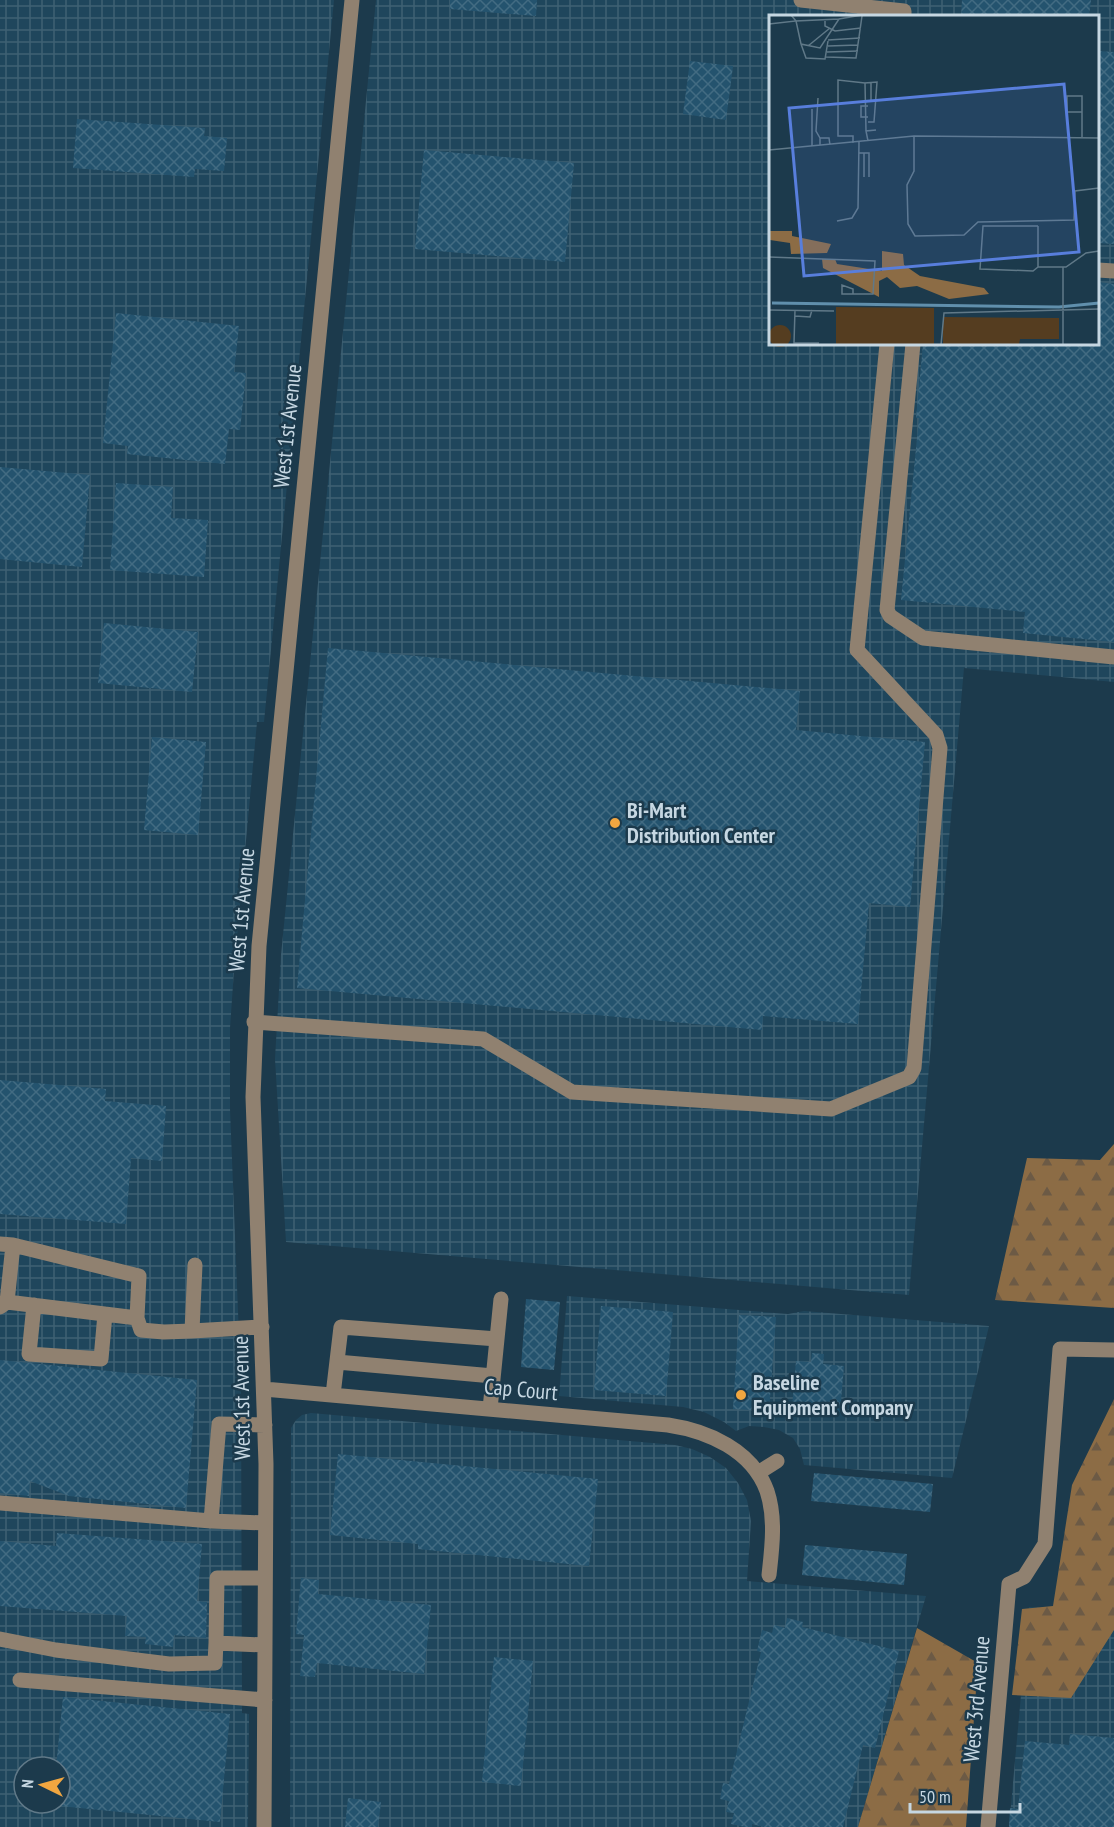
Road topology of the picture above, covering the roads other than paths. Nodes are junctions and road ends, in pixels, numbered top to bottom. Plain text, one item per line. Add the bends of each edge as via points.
1 (352, 0) edge
2 (801, 0) edge
3 (904, 15) edge
4 (1099, 270) edge
5 (1114, 271) edge
6 (887, 345) edge
7 (913, 345) edge
8 (1114, 657) edge
9 (254, 1022) junction
10 (7, 1245) edge
11 (195, 1265) dead end
12 (4, 1283) edge
13 (501, 1299) dead end
14 (3, 1304) edge
15 (34, 1305) junction
16 (105, 1314) junction
17 (137, 1318) junction
18 (262, 1328) junction
19 (192, 1331) junction
20 (497, 1339) junction
21 (1114, 1350) edge
22 (337, 1362) junction
23 (493, 1376) junction
24 (264, 1389) junction
25 (333, 1395) junction
26 (490, 1409) junction
27 (265, 1425) junction
28 (777, 1461) dead end
29 (758, 1473) junction
30 (0, 1503) edge
31 (210, 1521) junction
32 (265, 1523) junction
33 (769, 1575) dead end
34 (265, 1578) junction
35 (0, 1639) edge
36 (216, 1644) junction
37 (265, 1646) junction
38 (20, 1680) dead end
39 (265, 1700) junction
40 (264, 1827) edge
41 (988, 1827) edge

1 - 9 street, West 1st Avenue
2 - 3 street via 904,11
4 - 5 street
6 - 9 street via 857,651 936,735 940,747 914,1068 909,1077 831,1109 572,1092 483,1039
7 - 8 street via 887,610 890,616 923,638
9 - 18 street, West 1st Avenue
10 - 12 street
10 - 17 street via 139,1276
11 - 19 street
12 - 14 street
13 - 20 street
14 - 15 street
15 - 16 street
15 - 16 street via 29,1354 101,1359
16 - 17 street
17 - 19 street via 141,1330
18 - 19 street
18 - 24 street, West 1st Avenue
20 - 22 street via 341,1326
20 - 23 street
21 - 41 street, West 3rd Avenue via 1060,1349 1045,1544 1024,1577 1010,1584
22 - 23 street
22 - 25 street
23 - 26 street
24 - 25 street, Cap Court
24 - 27 street, West 1st Avenue
25 - 26 street, Cap Court
26 - 29 street, Cap Court via 689,1428 726,1444
27 - 31 street via 219,1424
27 - 32 street, West 1st Avenue
28 - 29 street
29 - 33 street, Cap Court via 767,1492 771,1517
30 - 31 street
31 - 32 street
32 - 34 street, West 1st Avenue
34 - 36 street via 217,1578
34 - 37 street, West 1st Avenue
35 - 36 street via 169,1664 215,1663
36 - 37 street
37 - 39 street, West 1st Avenue
38 - 39 street
39 - 40 street, West 1st Avenue

